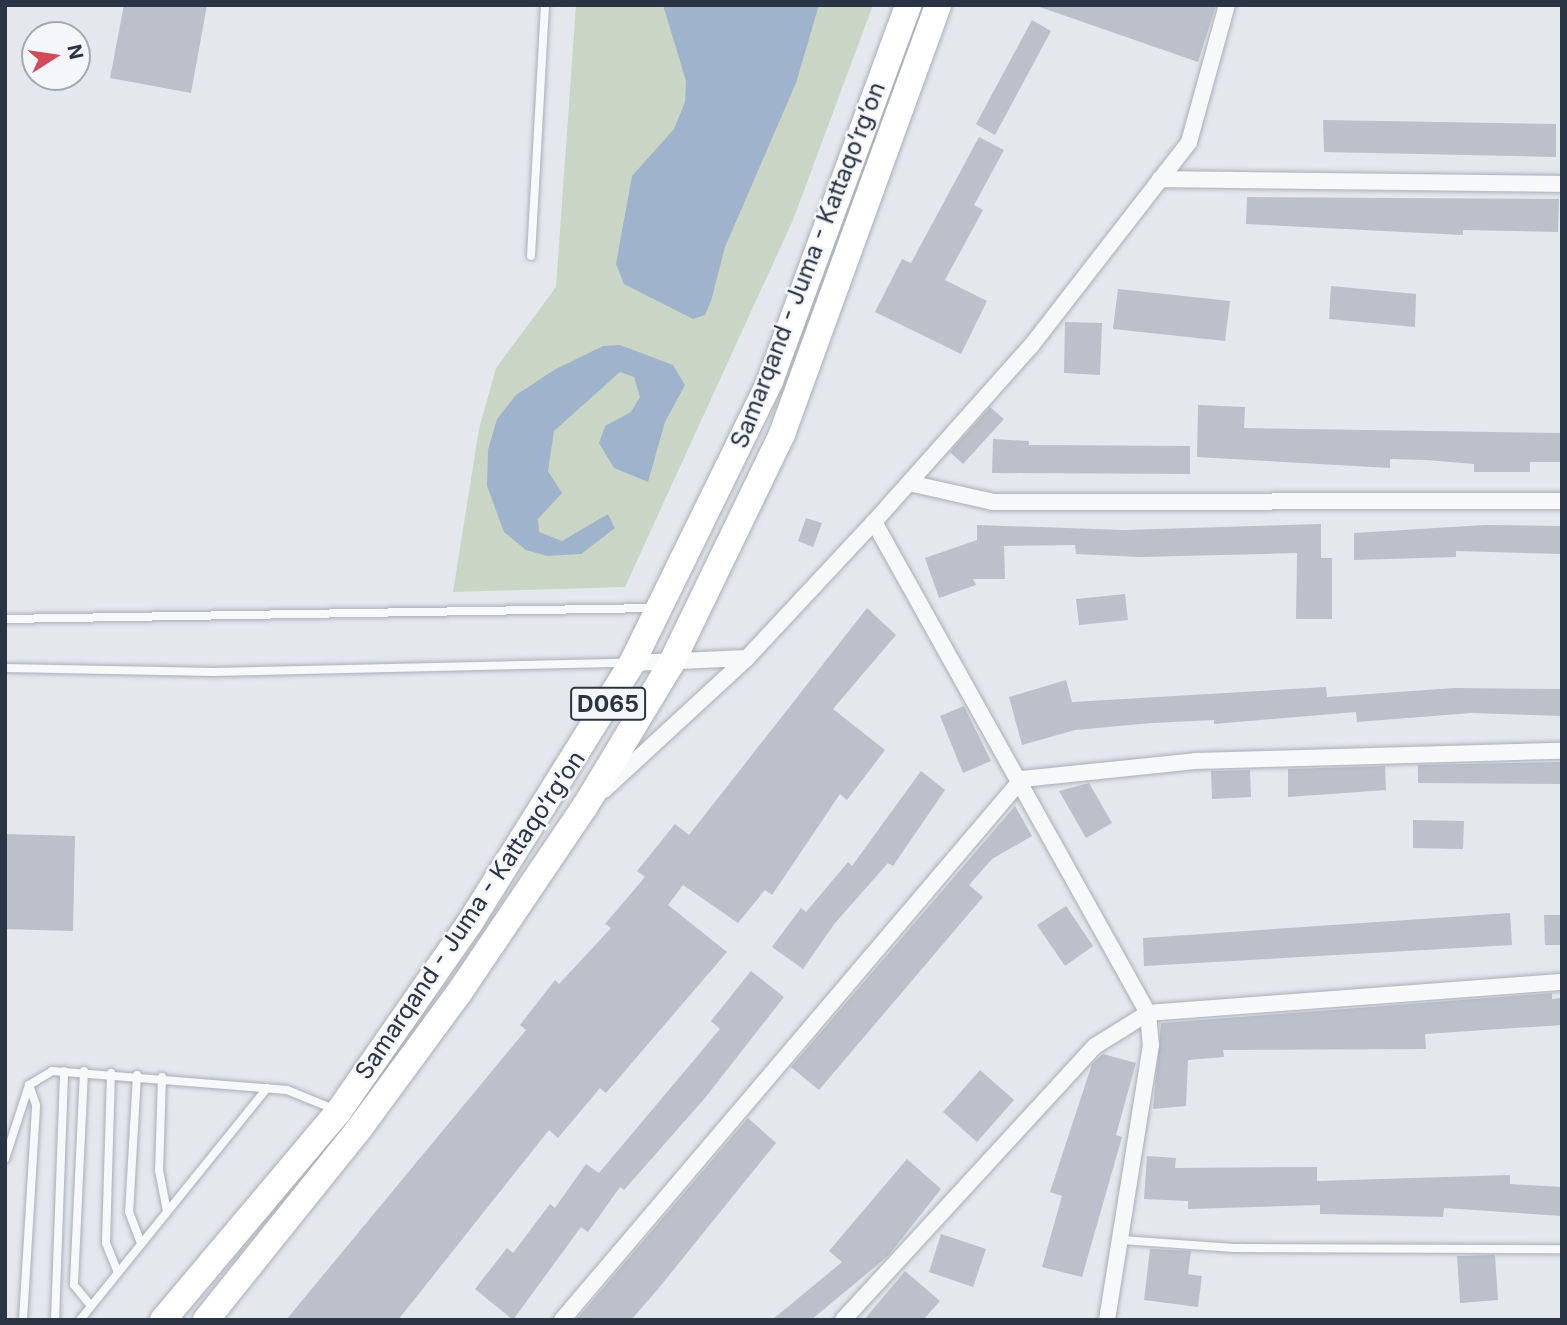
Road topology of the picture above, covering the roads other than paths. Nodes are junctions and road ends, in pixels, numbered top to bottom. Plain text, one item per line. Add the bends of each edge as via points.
1 (545, 5) edge
2 (908, 5) edge
3 (938, 5) edge
4 (1227, 5) edge
5 (1160, 179) junction
6 (1562, 184) edge
7 (531, 256) dead end
8 (909, 483) junction
9 (1562, 501) edge
10 (874, 522) junction
11 (662, 608) junction
12 (5, 620) edge
13 (747, 658) junction
14 (632, 663) junction
15 (671, 664) junction
16 (5, 668) edge
17 (1562, 751) edge
18 (1022, 779) junction
19 (584, 808) junction
20 (1562, 982) edge
21 (1148, 1013) junction
22 (64, 1071) junction
23 (84, 1071) junction
24 (111, 1073) junction
25 (137, 1075) junction
26 (162, 1077) junction
27 (29, 1085) junction
28 (267, 1088) junction
29 (339, 1111) junction
30 (5, 1159) edge
31 (167, 1211) junction
32 (1122, 1240) junction
33 (141, 1244) junction
34 (1562, 1248) edge
35 (118, 1272) junction
36 (92, 1306) junction
37 (23, 1320) edge
38 (55, 1320) edge
39 (80, 1320) edge
40 (163, 1320) edge
41 (206, 1320) edge
42 (562, 1320) edge
43 (843, 1320) edge
44 (1107, 1320) edge

1 - 7 lane
2 - 11 main road, Samarqand - Juma - Kattaqo‘rg‘on / D065 via 770,381
3 - 15 main road, Samarqand - Juma - Kattaqo‘rg‘on / D065 via 782,434
4 - 5 street via 1189,142
5 - 6 street
5 - 8 street via 1031,346
8 - 9 street via 993,502
8 - 10 street
10 - 13 street
10 - 18 street
11 - 12 lane
11 - 14 main road, Samarqand - Juma - Kattaqo‘rg‘on / D065
13 - 15 street
13 - 19 street
14 - 15 street
14 - 16 lane via 214,672
14 - 29 main road, Samarqand - Juma - Kattaqo‘rg‘on / D065 via 469,925
15 - 19 main road, Samarqand - Juma - Kattaqo‘rg‘on / D065
17 - 18 street via 1195,761
18 - 21 street
18 - 42 street
19 - 41 main road, Samarqand - Juma - Kattaqo‘rg‘on / D065 via 401,1073
20 - 21 street
21 - 32 street via 1151,1045
21 - 43 street via 1095,1046
22 - 23 lane
22 - 27 lane
22 - 38 lane
23 - 24 lane
23 - 36 lane via 74,1285
24 - 25 lane
24 - 35 lane via 106,1243
25 - 26 lane
25 - 33 lane via 129,1212
26 - 28 lane
26 - 31 lane via 159,1170
27 - 30 lane
27 - 37 lane via 36,1105
28 - 29 lane
28 - 31 lane
29 - 40 main road, Samarqand - Juma - Kattaqo‘rg‘on / D065
31 - 33 lane
32 - 34 lane via 1248,1249
32 - 44 street
33 - 35 lane
35 - 36 lane
36 - 39 lane

